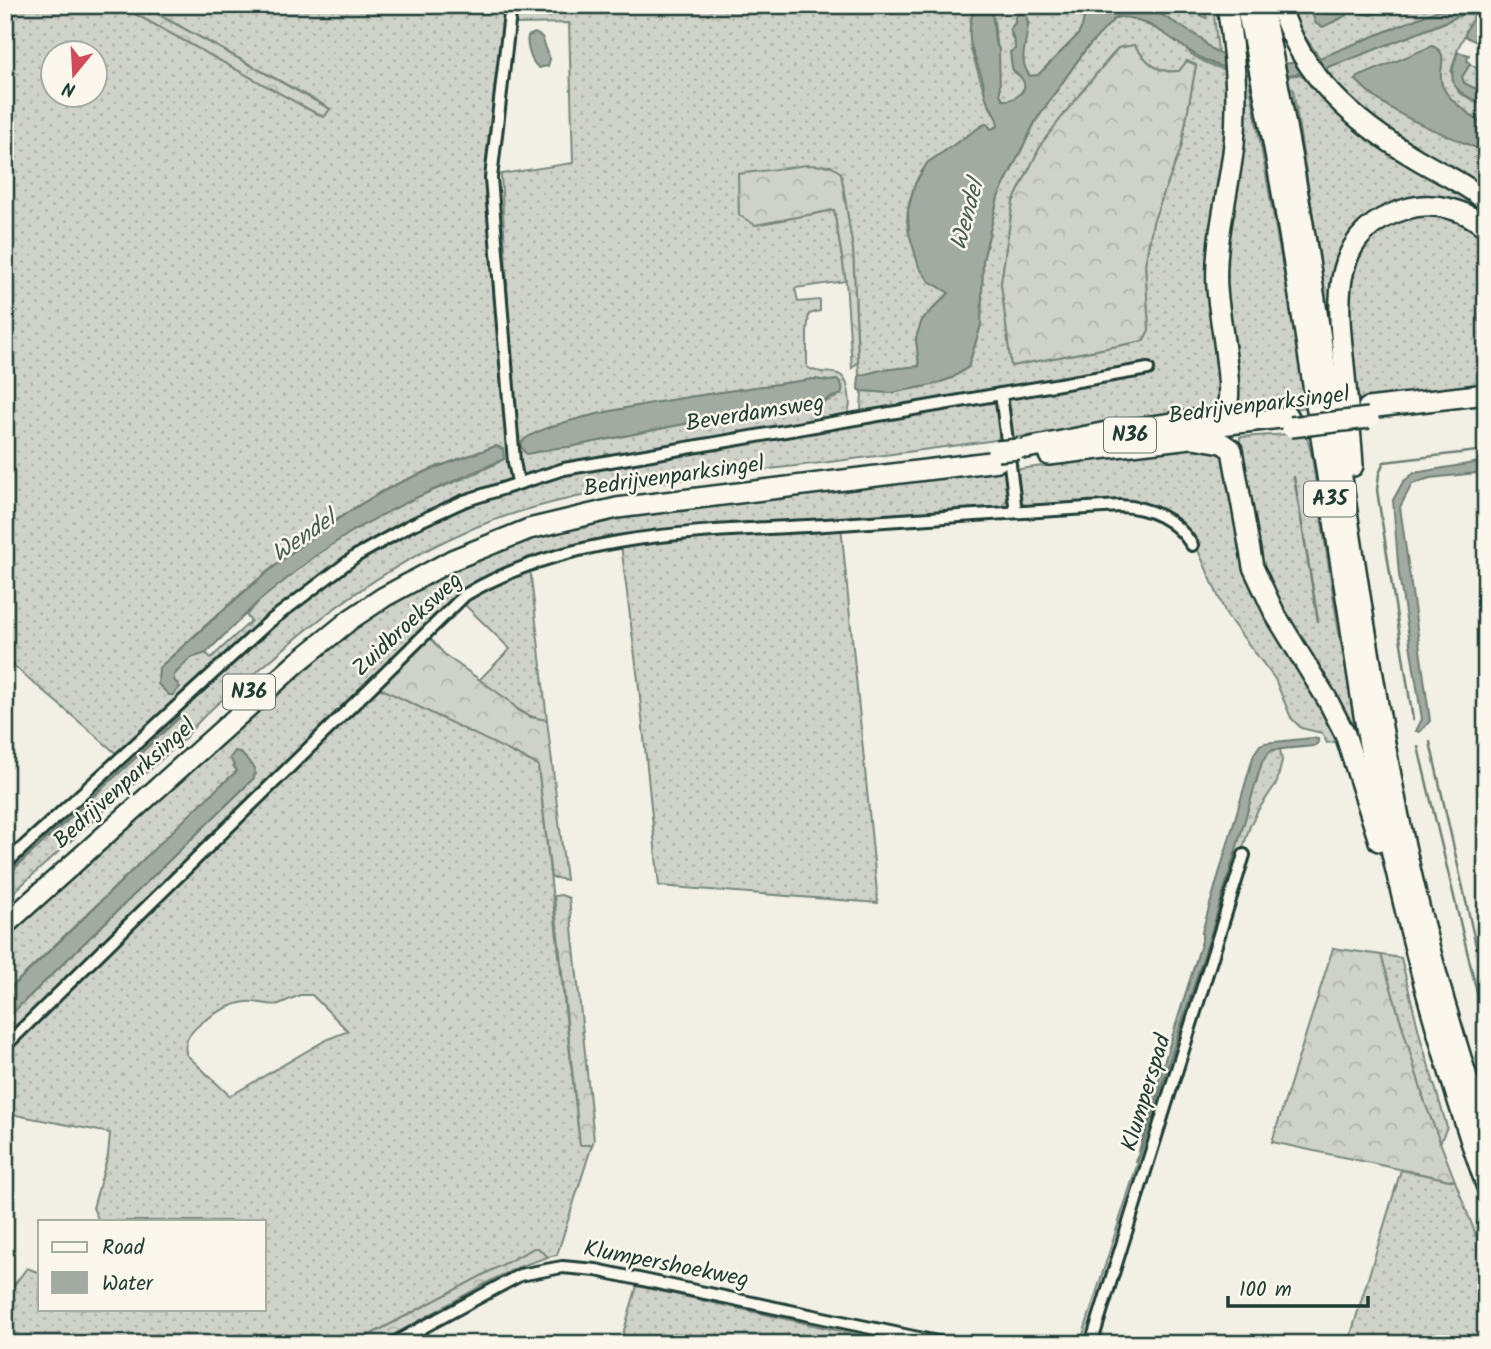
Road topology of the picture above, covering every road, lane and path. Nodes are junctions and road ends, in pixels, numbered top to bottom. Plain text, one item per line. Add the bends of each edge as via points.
1 (511, 5) edge
2 (1227, 5) edge
3 (1246, 5) edge
4 (1262, 5) edge
5 (1280, 5) edge
6 (1264, 52) junction
7 (1271, 86) junction
8 (1486, 201) edge
9 (1486, 228) edge
10 (1148, 369) dead end
11 (1001, 394) junction
12 (1486, 394) edge
13 (1486, 404) edge
14 (1368, 413) junction
15 (1290, 422) junction
16 (1193, 438) junction
17 (1022, 452) junction
18 (998, 456) junction
19 (518, 482) junction
20 (1016, 512) junction
21 (1192, 545) dead end
22 (1355, 558) junction
23 (1244, 855) dead end
24 (5, 864) edge
25 (1405, 911) junction
26 (5, 912) edge
27 (5, 925) edge
28 (5, 1046) edge
29 (1486, 1136) edge
30 (1486, 1185) edge
31 (391, 1344) edge
32 (947, 1344) edge
33 (1091, 1344) edge

1 - 19 street via 491,178
2 - 17 highway via 1236,80 1234,147 1216,269 1229,395 1225,409 1210,418 1102,433
3 - 6 highway, A35
4 - 6 highway, A35
5 - 8 highway via 1300,52 1346,111
6 - 7 highway, A35
7 - 22 highway, A35 via 1301,213
7 - 25 highway, A35 via 1292,255 1374,767
9 - 22 highway, A35 via 1456,211 1408,208 1369,228 1346,260 1338,308 1353,465
10 - 11 street, Beverdamsweg
11 - 19 street, Beverdamsweg via 605,460
11 - 20 street
12 - 14 highway, Bedrijvenparksingel / N36
13 - 14 highway, Bedrijvenparksingel / N36
14 - 15 highway, Bedrijvenparksingel / N36, bridge
15 - 16 highway, Bedrijvenparksingel / N36
15 - 17 highway, Bedrijvenparksingel / N36
16 - 17 highway, Bedrijvenparksingel / N36
16 - 25 highway, A35 via 1228,445 1233,453 1253,567 1345,734
17 - 18 highway, Bedrijvenparksingel / N36, bridge
18 - 26 highway, Bedrijvenparksingel / N36 via 715,484 599,501 525,520 450,550 379,589 315,635
18 - 27 highway, Bedrijvenparksingel / N36 via 617,508 529,529 452,560 383,597 298,662
19 - 24 street via 410,526 317,583
20 - 21 street via 1143,508 1172,524
20 - 28 street, Zuidbroeksweg via 655,537 578,550 487,582 465,596
22 - 29 highway, A35 via 1400,820 1450,1026
23 - 33 street, Klumperspad
25 - 30 highway, A35 via 1444,1057
31 - 32 street, Klumpershoekweg via 520,1275 562,1267 596,1270

